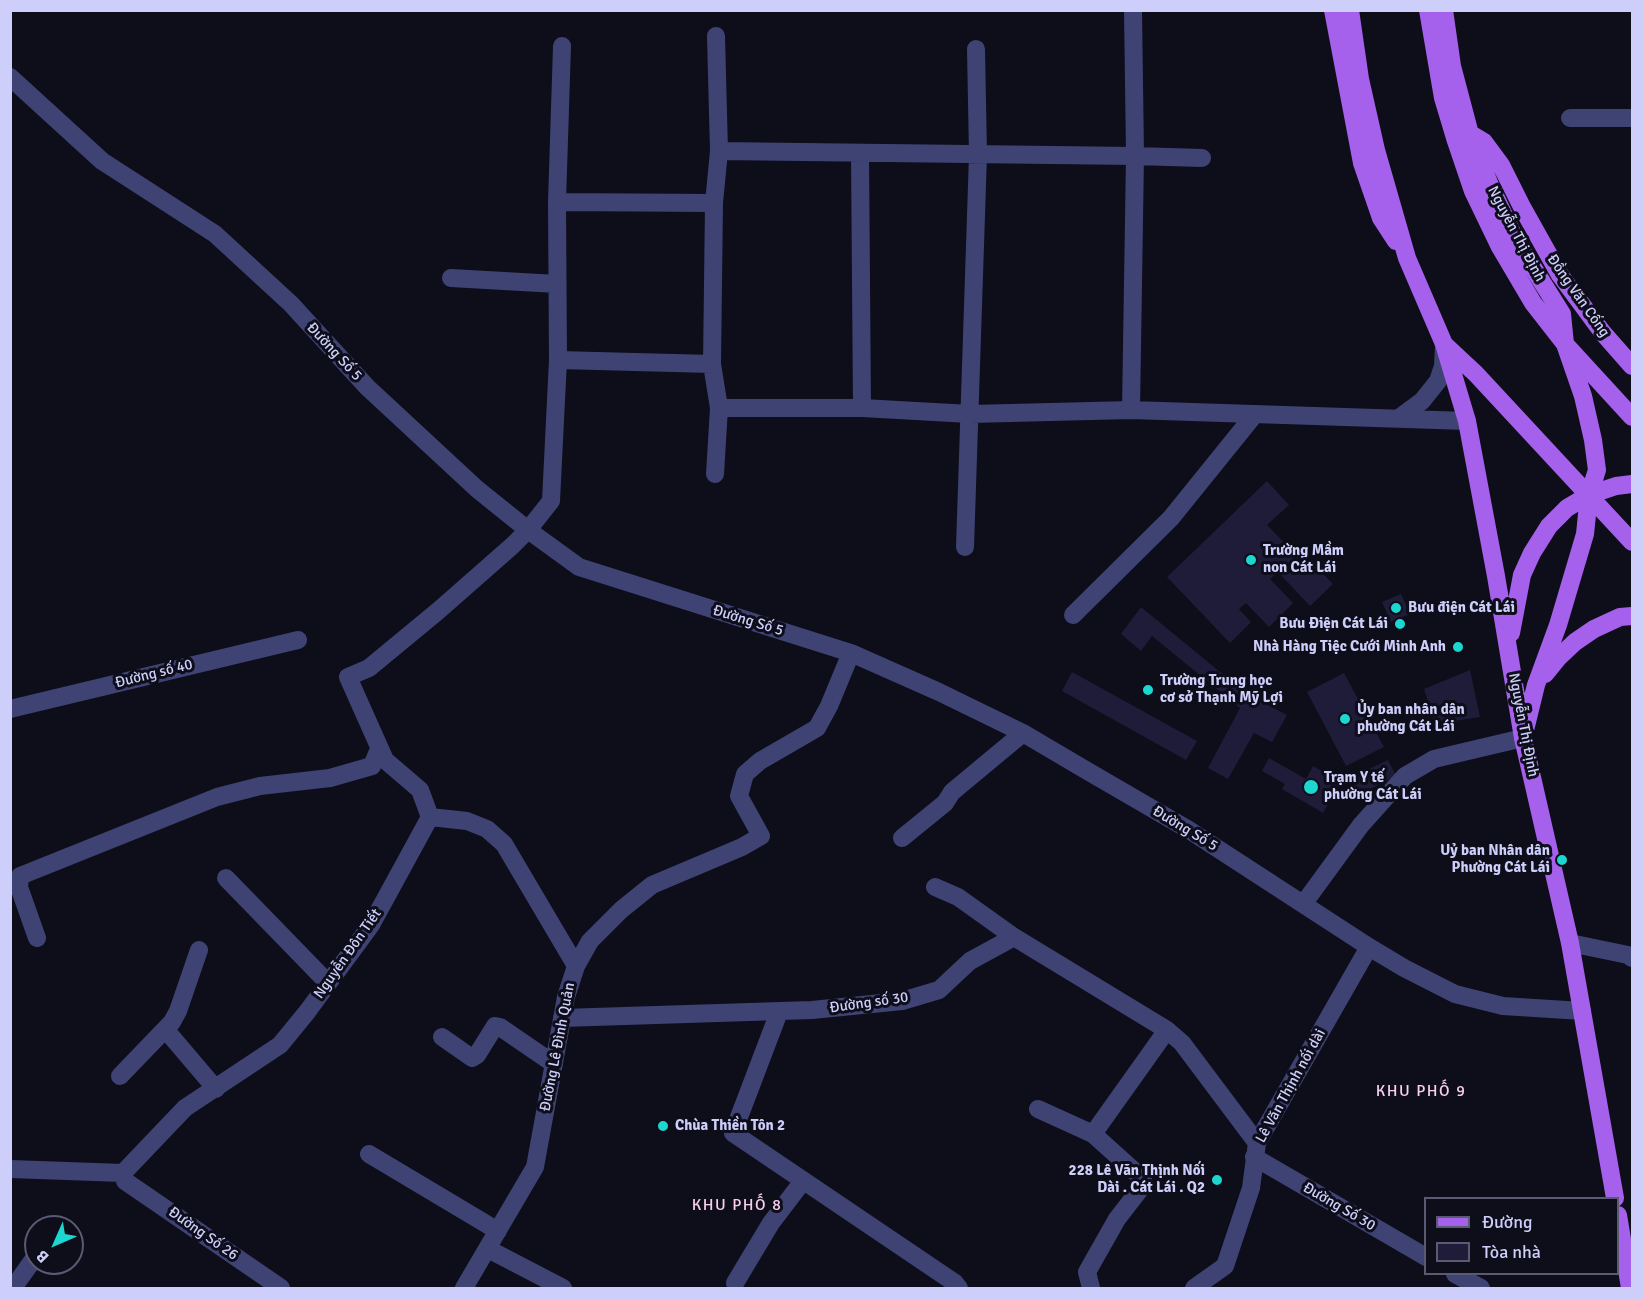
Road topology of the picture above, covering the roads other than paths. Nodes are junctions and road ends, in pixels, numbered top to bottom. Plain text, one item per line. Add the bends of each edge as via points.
1 (1133, 10) edge
2 (1334, 10) edge
3 (1350, 10) edge
4 (1428, 10) edge
5 (1444, 10) edge
6 (716, 36) dead end
7 (562, 46) dead end
8 (976, 49) dead end
9 (10, 76) edge
10 (1632, 117) edge
11 (1570, 118) dead end
12 (1463, 136) junction
13 (719, 151) junction
14 (860, 153) junction
15 (978, 155) junction
16 (1135, 156) junction
17 (1202, 158) dead end
18 (557, 202) junction
19 (714, 203) junction
20 (1407, 258) junction
21 (451, 278) dead end
22 (557, 284) junction
23 (1444, 344) junction
24 (1565, 344) junction
25 (558, 360) junction
26 (712, 364) junction
27 (1632, 366) edge
28 (719, 408) junction
29 (862, 408) junction
30 (1131, 410) junction
31 (970, 414) junction
32 (1255, 414) junction
33 (1632, 417) edge
34 (1399, 418) junction
35 (1467, 421) junction
36 (715, 474) dead end
37 (1632, 484) edge
38 (1589, 495) junction
39 (528, 530) junction
40 (1632, 542) edge
41 (965, 547) dead end
42 (1073, 615) dead end
43 (1632, 616) edge
44 (298, 639) dead end
45 (1508, 645) junction
46 (851, 653) junction
47 (1536, 685) junction
48 (10, 709) edge
49 (1023, 733) junction
50 (1523, 738) junction
51 (379, 749) junction
52 (430, 817) junction
53 (902, 838) dead end
54 (226, 878) dead end
55 (935, 887) dead end
56 (1304, 903) junction
57 (1014, 937) junction
58 (37, 938) dead end
59 (1570, 942) junction
60 (1369, 947) junction
61 (199, 950) dead end
62 (1632, 958) edge
63 (576, 966) junction
64 (328, 983) junction
65 (1582, 1011) junction
66 (780, 1012) junction
67 (562, 1018) junction
68 (165, 1029) junction
69 (1167, 1030) junction
70 (442, 1037) dead end
71 (554, 1064) junction
72 (120, 1076) dead end
73 (216, 1089) junction
74 (1038, 1109) dead end
75 (1093, 1134) junction
76 (1256, 1150) junction
77 (369, 1154) dead end
78 (10, 1169) edge
79 (124, 1177) junction
80 (803, 1181) junction
81 (1615, 1197) edge
82 (1619, 1226) edge
83 (498, 1231) junction
84 (488, 1249) junction
85 (1424, 1256) edge
86 (24, 1273) edge
87 (1457, 1275) edge
88 (735, 1283) dead end
89 (13, 1288) edge
90 (281, 1288) edge
91 (464, 1288) edge
92 (563, 1288) edge
93 (959, 1288) edge
94 (1091, 1288) edge
95 (1194, 1288) edge
96 (1481, 1288) edge
97 (1630, 1288) edge

1 - 16 street
2 - 20 main road, Nguyễn Thị Định via 1362,163 1381,218
3 - 20 main road, Nguyễn Thị Định via 1376,150
4 - 12 main road, Nguyễn Thị Định via 1439,77
5 - 12 main road, Nguyễn Thị Định
6 - 13 street
7 - 18 street
8 - 15 street
9 - 39 street, Đường Số 5 via 102,161 215,234 291,304 367,387 477,489
10 - 11 street
12 - 24 main road, Nguyễn Thị Định via 1515,239 1562,314
12 - 27 main road, Đồng Văn Cống via 1484,142 1501,165 1560,275
13 - 14 street
13 - 19 street
14 - 15 street
14 - 29 street
15 - 16 street
15 - 31 street
16 - 17 street
16 - 30 street
18 - 19 street
18 - 22 street
19 - 26 street
20 - 23 main road, Nguyễn Thị Định
21 - 22 street
22 - 25 street
23 - 34 street via 1438,381 1422,401
23 - 35 main road, Nguyễn Thị Định
23 - 38 main road
24 - 33 main road
24 - 38 main road, Nguyễn Thị Định via 1593,440 1597,470
25 - 26 street
25 - 39 street via 552,501
26 - 28 street
28 - 29 street
28 - 36 street
29 - 31 street
30 - 31 street
30 - 32 street
31 - 41 street
32 - 34 street
32 - 42 street via 1171,518
34 - 35 street
35 - 45 main road, Nguyễn Thị Định
37 - 38 main road
38 - 40 main road
38 - 45 main road via 1549,526 1532,553 1522,575
38 - 47 main road, Nguyễn Thị Định via 1585,534
39 - 46 street, Đường Số 5 via 579,567
39 - 51 street via 369,668 348,677
43 - 47 main road via 1620,617 1575,642
44 - 48 street, Đường số 40
45 - 50 main road, Nguyễn Thị Định
46 - 49 street, Đường Số 5
46 - 63 street, Đường Lê Đình Quản via 817,728 745,774 739,796 761,836 652,885 590,941
47 - 50 main road, Nguyễn Thị Định
49 - 53 street
49 - 56 street, Đường Số 5
50 - 56 street via 1434,759 1405,776 1361,825
50 - 59 main road, Nguyễn Thị Định
51 - 52 street via 385,760 420,790
51 - 58 street via 372,766 330,778 260,786 217,797 20,876 19,887
52 - 63 street via 477,825 504,844
52 - 64 street, Nguyễn Đôn Tiết via 371,925
54 - 64 street
55 - 57 street via 958,897
56 - 60 street, Đường Số 5
57 - 66 street, Đường số 30 via 970,961 939,990 902,1001
57 - 69 street
59 - 62 street
59 - 65 main road, Nguyễn Thị Định
60 - 65 street, Đường Số 5 via 1455,994 1503,1006
60 - 76 street, Lê Văn Thịnh nối dài
61 - 68 street via 178,1011
63 - 67 street, Đường Lê Đình Quản
64 - 73 street, Nguyễn Đôn Tiết via 280,1045
65 - 81 main road, Nguyễn Thị Định
66 - 67 street, Đường số 30
66 - 80 street via 732,1133
67 - 71 street, Đường Lê Đình Quản
68 - 72 street
68 - 73 street
69 - 75 street
69 - 76 street via 1182,1043
70 - 71 street via 472,1058 495,1026 500,1027
71 - 83 street, Đường Lê Đình Quản via 535,1167
73 - 79 street, Nguyễn Đôn Tiết via 185,1108
74 - 75 street
75 - 94 street via 1143,1179 1087,1272
76 - 85 street, Đường Số 30
76 - 95 street, Lê Văn Thịnh nối dài via 1251,1188 1225,1266
77 - 83 street
78 - 79 street
79 - 90 street, Đường Số 26
80 - 88 street via 771,1223
80 - 93 street
82 - 97 main road
83 - 84 street, Đường Lê Đình Quản
84 - 91 street, Đường Lê Đình Quản
84 - 92 street
86 - 89 street
87 - 96 street

